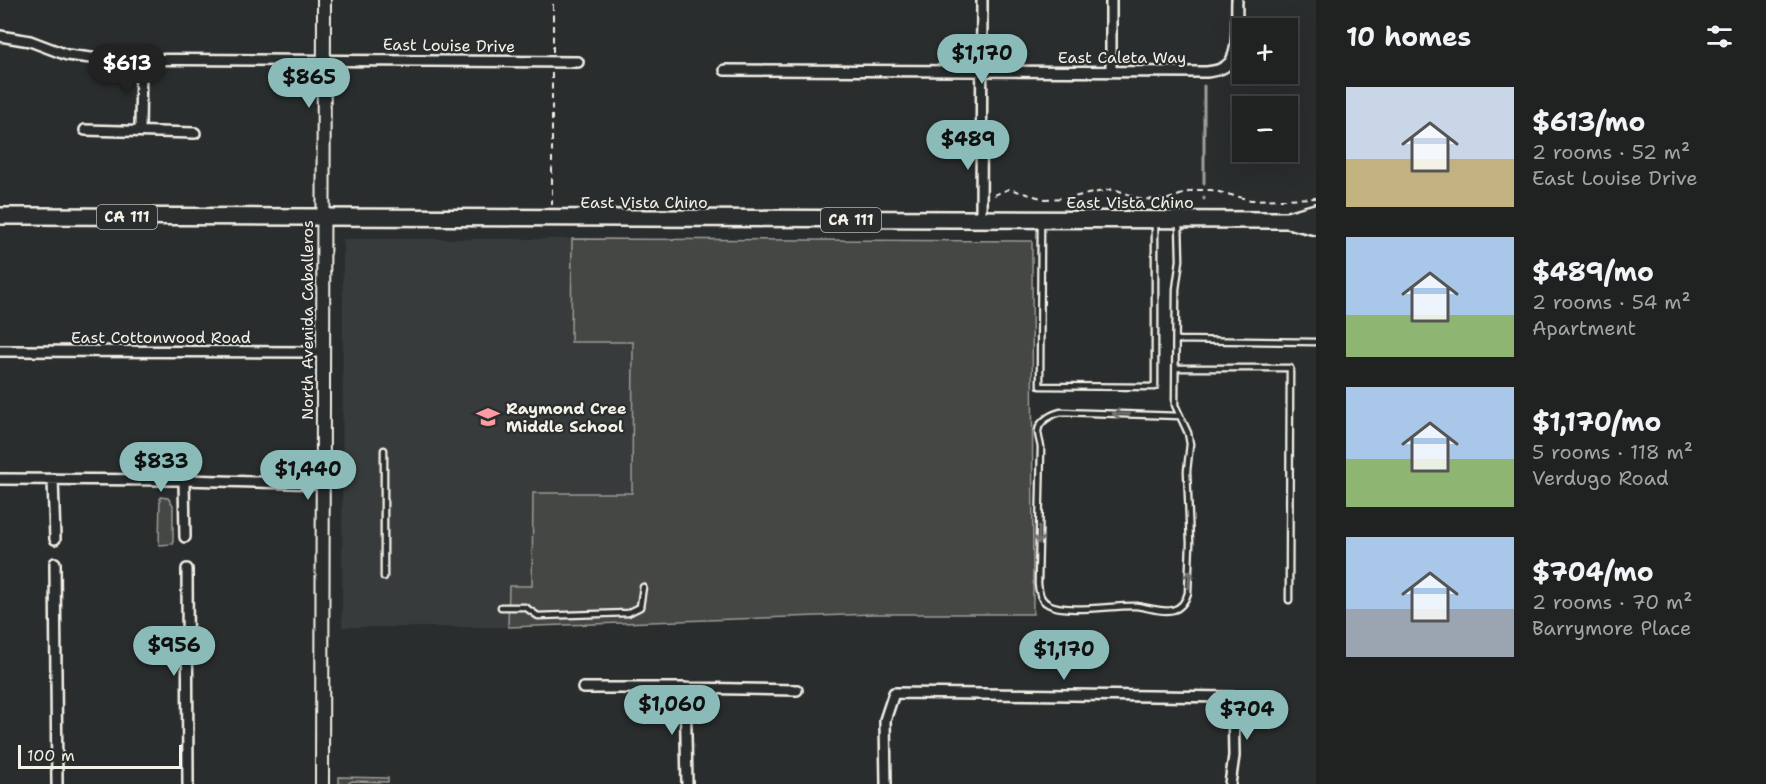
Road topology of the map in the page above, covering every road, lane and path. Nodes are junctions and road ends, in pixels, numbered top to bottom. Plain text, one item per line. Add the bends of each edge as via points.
1 (324, 0) edge
2 (553, 0) edge
3 (982, 0) edge
4 (1111, 0) edge
5 (1237, 0) edge
6 (0, 36) edge
7 (141, 59) junction
8 (324, 59) junction
9 (552, 61) junction
10 (578, 62) dead end
11 (724, 70) dead end
12 (982, 71) junction
13 (1111, 72) junction
14 (85, 130) dead end
15 (140, 131) junction
16 (195, 133) dead end
17 (994, 195) dead end
18 (1316, 198) edge
19 (1316, 212) edge
20 (0, 216) edge
21 (323, 218) junction
22 (552, 220) junction
23 (981, 220) junction
24 (1041, 220) junction
25 (1155, 220) junction
26 (1179, 220) junction
27 (1287, 220) junction
28 (1316, 227) edge
29 (1176, 340) junction
30 (1316, 342) edge
31 (0, 351) edge
32 (322, 352) junction
33 (1176, 368) junction
34 (1179, 416) junction
35 (384, 450) dead end
36 (53, 479) junction
37 (0, 480) edge
38 (184, 480) junction
39 (323, 484) junction
40 (185, 537) dead end
41 (55, 539) dead end
42 (55, 563) dead end
43 (187, 569) dead end
44 (384, 577) dead end
45 (643, 586) dead end
46 (1289, 600) dead end
47 (501, 607) dead end
48 (583, 688) dead end
49 (685, 688) junction
50 (797, 690) dead end
51 (57, 784) edge
52 (188, 784) edge
53 (322, 784) edge
54 (687, 784) edge
55 (886, 784) edge
56 (1230, 784) edge

1 - 8 street, North Avenida Caballeros
2 - 9 path
3 - 12 street
4 - 13 street
5 - 13 street, East Caleta Way via 1236,40 1229,63 1218,70
6 - 7 street, East Louise Drive via 30,41 67,55
7 - 8 street, East Louise Drive
7 - 15 street
8 - 9 street, East Louise Drive
8 - 21 street, North Avenida Caballeros
9 - 10 street, East Louise Drive
9 - 22 path
11 - 12 street, East Caleta Way
12 - 13 street, East Caleta Way
12 - 23 street
14 - 15 street
15 - 16 street
17 - 18 path via 1009,189 1045,199 1067,198 1114,189 1141,199 1166,200 1194,190 1251,200
19 - 27 main road, East Vista Chino / CA 111
20 - 21 main road, East Vista Chino / CA 111
21 - 22 main road, East Vista Chino / CA 111
21 - 32 street, North Avenida Caballeros
22 - 23 main road, East Vista Chino / CA 111
23 - 24 main road, East Vista Chino / CA 111
24 - 25 main road, East Vista Chino / CA 111
24 - 25 lane via 1040,386 1155,387
25 - 26 main road, East Vista Chino / CA 111
26 - 27 main road, East Vista Chino / CA 111
26 - 29 lane
27 - 28 main road, East Vista Chino / CA 111
29 - 30 lane
29 - 33 lane
31 - 32 street, East Cottonwood Road
32 - 39 street, North Avenida Caballeros
33 - 34 lane
33 - 46 lane via 1290,368
34 -> 34 lane via 1061,412 1041,424 1038,584 1046,604 1084,609 1138,606 1174,610 1186,599 1190,444
35 - 44 lane
36 - 37 street
36 - 38 street
36 - 41 street
38 - 39 street
38 - 40 street
39 - 53 street, North Avenida Caballeros
42 - 51 street
43 - 52 street
45 - 47 lane via 640,607 628,613 538,616 525,607
48 - 49 street
49 - 50 street
49 - 54 street
55 - 56 street via 885,720 894,693 1233,697 1234,756

